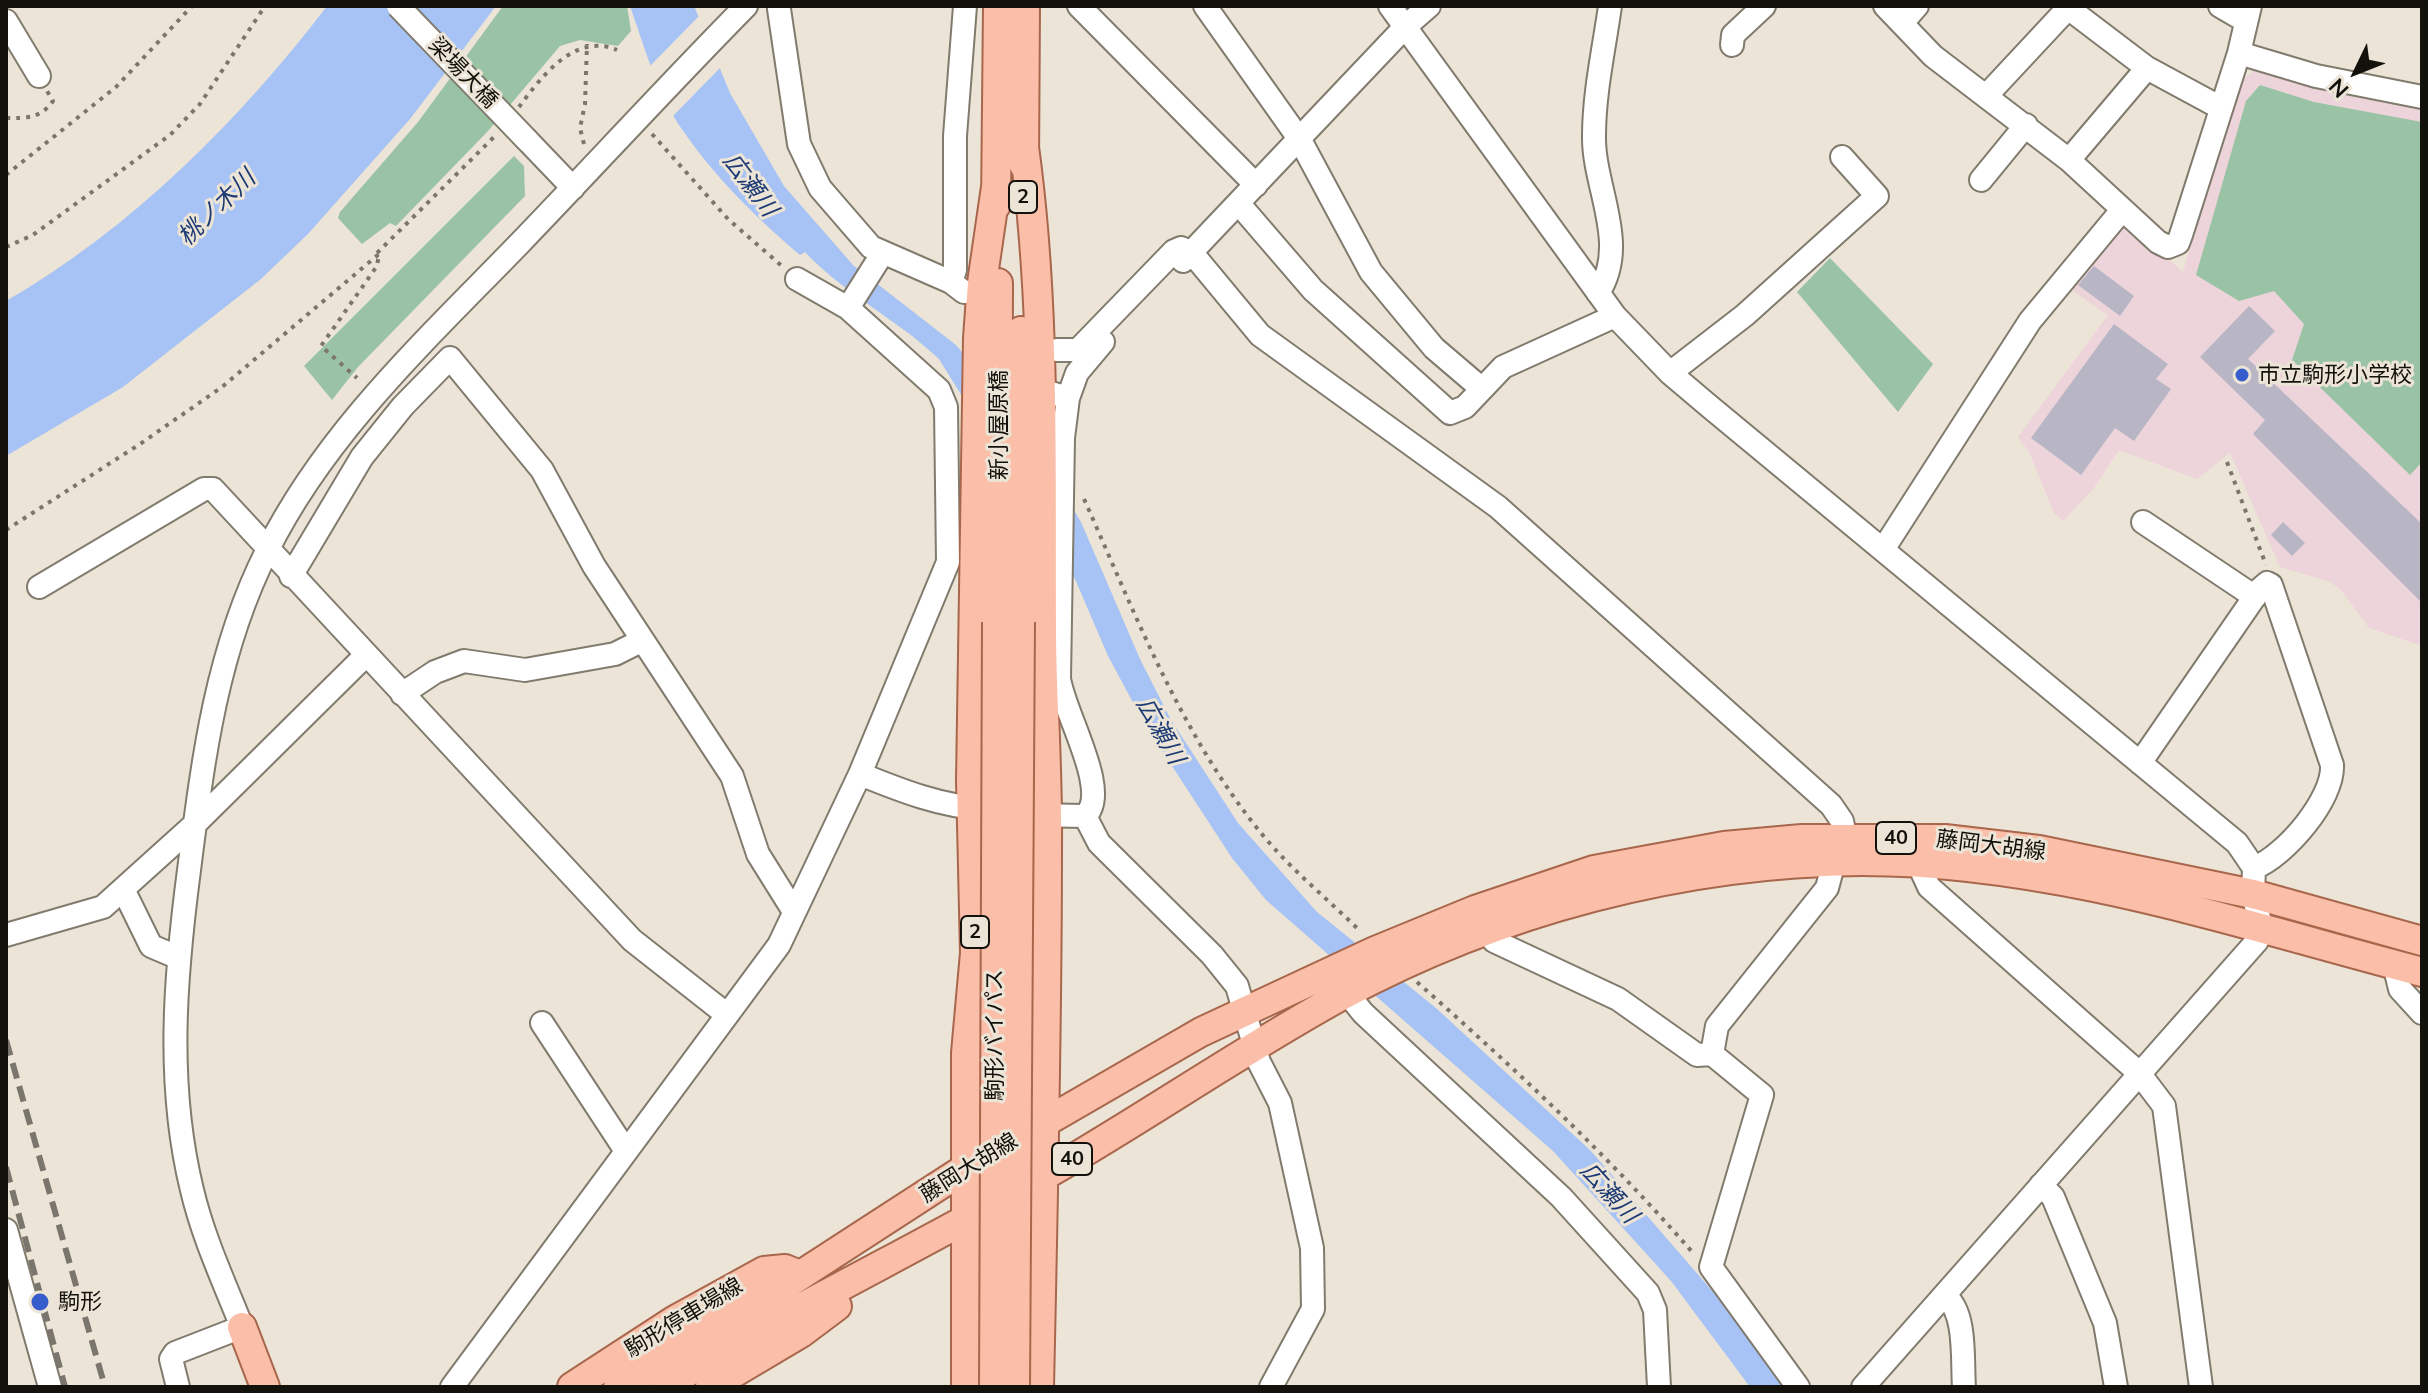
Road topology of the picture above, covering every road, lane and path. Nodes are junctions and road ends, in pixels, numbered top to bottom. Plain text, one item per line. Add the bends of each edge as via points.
1 (192, 6) edge
2 (265, 6) edge
3 (398, 6) edge
4 (746, 6) edge
5 (965, 6) edge
6 (998, 6) edge
7 (1025, 6) edge
8 (1079, 6) edge
9 (1205, 6) edge
10 (1390, 6) edge
11 (1429, 6) edge
12 (1610, 6) edge
13 (1764, 6) edge
14 (1885, 6) edge
15 (1917, 6) edge
16 (2220, 6) edge
17 (2069, 7) edge
18 (779, 9) dead end
19 (2247, 13) edge
20 (6, 21) edge
21 (1902, 23) junction
22 (1405, 27) junction
23 (587, 44) junction
24 (1732, 45) dead end
25 (617, 50) dead end
26 (2239, 53) junction
27 (2147, 68) junction
28 (39, 76) joint
29 (1987, 95) junction
30 (2422, 97) edge
31 (2221, 108) junction
32 (512, 116) dead end
33 (6, 118) edge
34 (644, 124) junction
35 (2026, 125) junction
36 (503, 126) dead end
37 (1300, 140) junction
38 (584, 144) dead end
39 (1842, 157) dead end
40 (2069, 160) junction
41 (6, 175) edge
42 (1981, 180) dead end
43 (1256, 185) junction
44 (996, 187) junction
45 (573, 188) junction
46 (1239, 204) junction
47 (2122, 210) junction
48 (6, 247) edge
49 (1192, 253) junction
50 (376, 254) junction
51 (879, 258) junction
52 (797, 279) joint
53 (1598, 293) junction
54 (849, 305) junction
55 (1615, 316) junction
56 (1057, 350) dead end
57 (1670, 373) junction
58 (357, 378) dead end
59 (1482, 389) junction
60 (1034, 397) junction
61 (1068, 398) junction
62 (2227, 462) dead end
63 (988, 484) junction
64 (1084, 499) dead end
65 (1019, 520) joint
66 (2143, 522) dead end
67 (6, 530) edge
68 (1884, 548) junction
69 (267, 550) junction
70 (291, 576) junction
71 (39, 587) dead end
72 (2261, 590) junction
73 (1008, 622) junction
74 (641, 641) junction
75 (366, 655) junction
76 (402, 694) junction
77 (2140, 763) junction
78 (860, 774) junction
79 (973, 808) junction
80 (1085, 816) junction
81 (1047, 818) junction
82 (195, 824) junction
83 (1840, 849) junction
84 (1918, 863) junction
85 (2254, 881) junction
86 (123, 889) junction
87 (793, 910) junction
88 (2261, 926) junction
89 (1488, 932) junction
90 (6, 935) edge
91 (2422, 941) edge
92 (177, 957) junction
93 (1388, 959) junction
94 (2394, 964) junction
95 (2422, 972) edge
96 (1345, 985) junction
97 (1245, 1009) junction
98 (2422, 1013) edge
99 (726, 1014) junction
100 (542, 1023) dead end
101 (1255, 1049) junction
102 (1045, 1051) junction
103 (1712, 1054) junction
104 (2139, 1073) junction
105 (1095, 1091) junction
106 (1045, 1122) junction
107 (626, 1151) junction
108 (966, 1168) junction
109 (1044, 1176) junction
110 (2041, 1185) junction
111 (967, 1216) junction
112 (6, 1230) edge
113 (1700, 1261) dead end
114 (886, 1264) junction
115 (800, 1275) junction
116 (1945, 1296) junction
117 (242, 1327) junction
118 (50, 1387) edge
119 (178, 1387) edge
120 (265, 1387) edge
121 (452, 1387) edge
122 (572, 1387) edge
123 (618, 1387) edge
124 (663, 1387) edge
125 (710, 1387) edge
126 (966, 1387) edge
127 (994, 1387) edge
128 (1015, 1387) edge
129 (1039, 1387) edge
130 (1271, 1387) edge
131 (1659, 1387) edge
132 (1798, 1387) edge
133 (1863, 1387) edge
134 (1964, 1387) edge
135 (2116, 1387) edge
136 (2201, 1387) edge

1 - 41 path via 116,87
2 - 48 path via 221,75 170,135 33,235
3 - 45 street, 梁場大橋, bridge
4 - 34 street
5 - 51 street via 955,136 958,287
6 - 44 main road, 2
7 - 60 main road, 2 via 1024,147
8 - 43 street
9 - 37 street
10 - 22 street
11 - 22 street
12 - 53 street via 1594,124 1595,155 1611,228 1607,281
13 - 24 street via 1733,35
14 - 21 street
15 - 21 street
16 - 19 street
17 - 27 street
17 - 29 street
18 - 51 street via 795,125 808,167
19 - 26 street
20 - 28 street
21 - 29 street via 1933,56
22 - 37 street
22 - 53 street
23 - 25 path
23 - 32 path via 551,67
23 - 38 path via 580,128
26 - 30 street via 2316,76
26 - 31 street
27 - 31 street
27 - 40 street
28 - 33 path via 53,101 46,111 34,118
29 - 35 street
31 - 47 street via 2178,243 2164,245
34 - 45 street
34 - 52 path via 728,219
35 - 40 street
35 - 42 street
36 - 50 path
37 - 43 street
37 - 59 street via 1371,272 1434,348
39 - 57 street via 1877,196 1745,315
40 - 47 street
43 - 46 street
44 - 63 main road, 新小屋原橋 / 2 via 999,358
44 - 63 main road, 2 via 978,338
45 - 69 street via 362,411
46 - 49 street
46 - 59 street via 1313,290 1450,413
47 - 68 street via 2030,321
49 - 56 street via 1174,251 1078,350
49 - 61 street via 1101,344 1077,373
49 - 83 street via 1260,335 1498,507 1831,805 1842,821
50 - 58 path via 381,257 377,266 321,346
50 - 67 path via 222,387
51 - 54 street
52 - 54 street
53 - 55 street
54 - 78 street via 923,373 946,407 948,562
55 - 57 street
55 - 59 street via 1503,367
57 - 68 street
60 - 61 street
60 - 65 main road, 新小屋原橋 / 2
60 - 81 main road, 2
61 - 80 street via 1063,438 1061,694 1095,790
62 - 72 path via 2269,571
63 - 73 main road, 駒形バイパス / 2
63 - 79 main road, 2
64 - 93 path via 1156,662 1224,780 1278,852
65 - 73 main road, 駒形バイパス / 2
66 - 72 street
68 - 77 street
69 - 70 street
69 - 71 street via 213,489 204,489
69 - 82 street via 219,681
70 - 74 street via 362,457 450,358 542,470
70 - 75 street
72 - 77 street
72 - 85 street via 2274,588 2333,780 2316,809
73 - 127 main road, 駒形バイパス / 2, bridge
73 - 128 main road, 駒形バイパス / 2, bridge
74 - 76 street via 615,654 525,670 464,661
74 - 87 street via 732,776 758,854
75 - 76 street
75 - 82 street
76 - 99 street via 632,940
77 - 85 street via 2237,843
78 - 79 street via 915,796
78 - 87 street
79 - 81 street
79 - 108 main road, 2 via 975,953 966,1053
80 - 81 street
80 - 97 street via 1099,843 1231,976
81 - 102 main road, 2
82 - 86 street
82 - 92 street
83 - 84 main road, 藤岡大胡線 / 40
83 - 85 main road, 藤岡大胡線 / 40 via 1945,839
83 - 89 main road, 藤岡大胡線 / 40 via 1590,896
83 - 93 main road, 藤岡大胡線 / 40 via 1724,846 1594,870 1475,910
83 - 103 street via 1827,888 1717,1026
84 - 88 main road, 藤岡大胡線 / 40 via 2040,875
84 - 104 street via 1929,887
85 - 88 street
85 - 91 main road, 藤岡大胡線 / 40
86 - 90 street via 103,907
86 - 92 street via 151,946
87 - 99 street via 779,945
88 - 94 main road, 藤岡大胡線 / 40
88 - 104 street via 2249,951
89 - 93 main road, 藤岡大胡線 / 40
89 - 103 street via 1494,941 1618,999 1697,1055
92 - 117 street via 179,1120 192,1192
93 - 96 main road, 40
93 - 113 path via 1567,1118
94 - 95 main road, 藤岡大胡線 / 40
94 - 98 street via 2400,989
96 - 97 main road, 藤岡大胡線 / 40
96 - 101 main road, 藤岡大胡線 / 40
96 - 131 street via 1363,1013 1561,1197 1648,1293 1655,1310
97 - 101 street
97 - 105 main road, 藤岡大胡線 / 40
99 - 107 street
100 - 107 street
101 - 109 main road, 藤岡大胡線 / 40
101 - 130 street via 1283,1114 1312,1248 1313,1309
102 - 105 main road via 1068,1083
102 - 106 main road, 2
103 - 132 street via 1762,1095 1711,1267
104 - 110 street
104 - 136 street via 2164,1106
105 - 106 main road, 藤岡大胡線 / 40
106 - 108 main road, 藤岡大胡線 / 40
106 - 109 main road, 2
107 - 121 street
108 - 111 main road, 2
108 - 115 main road, 藤岡大胡線 / 40
109 - 111 main road, 藤岡大胡線 / 40
109 - 129 main road, 2
110 - 116 street
110 - 135 street via 2053,1197 2105,1323
111 - 114 main road, 藤岡大胡線 / 40
111 - 126 main road, 2
112 - 118 street
114 - 124 main road, 藤岡大胡線 / 40
114 - 125 main road via 801,1333
115 - 122 main road, 駒形停車場線 via 785,1269 764,1271 675,1320
115 - 123 main road, 藤岡大胡線 / 40
116 - 133 street
116 - 134 street via 1954,1302 1958,1315
117 - 119 street via 175,1353 171,1359
117 - 120 main road

